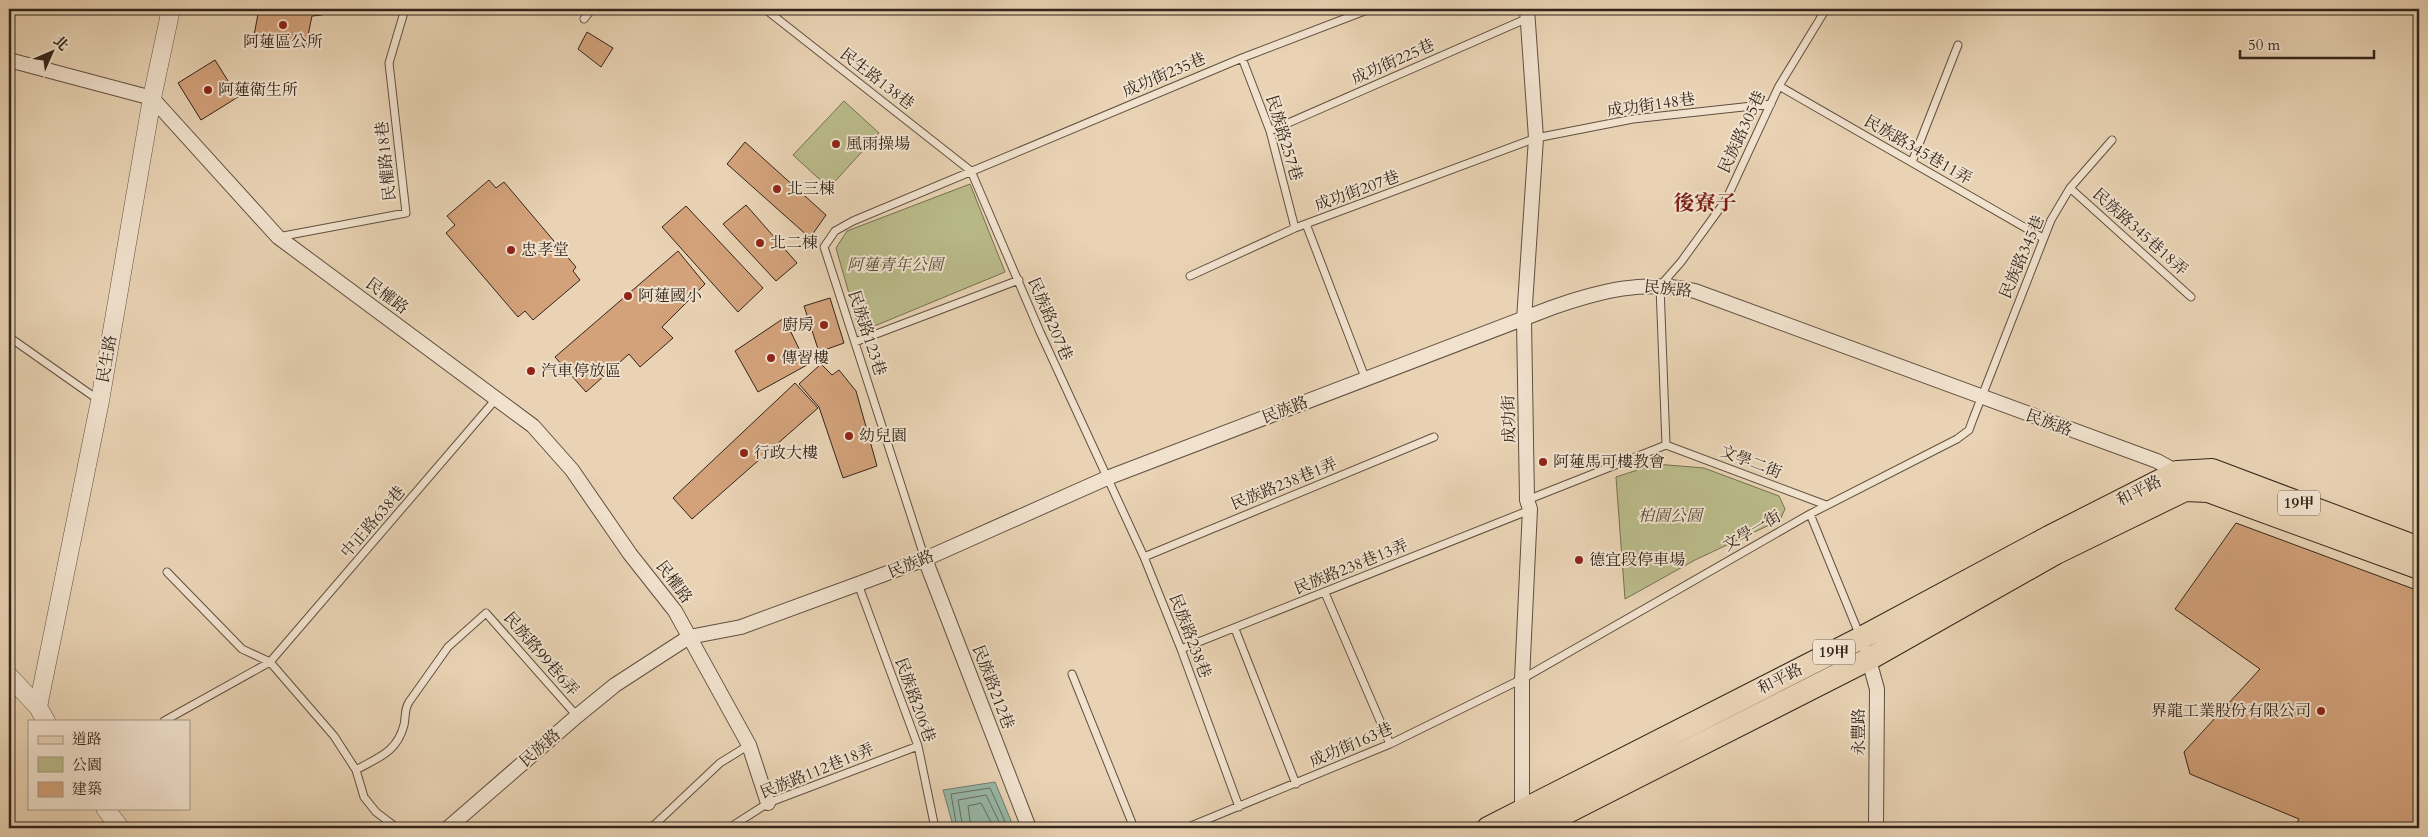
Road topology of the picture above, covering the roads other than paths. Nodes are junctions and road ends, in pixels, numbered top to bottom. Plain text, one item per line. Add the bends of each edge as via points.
1 (171, 9) edge
2 (405, 9) edge
3 (592, 9) edge
4 (765, 9) edge
5 (1370, 9) edge
6 (1826, 9) edge
7 (1527, 13) edge
8 (584, 19) dead end
9 (1958, 44) dead end
10 (1242, 58) junction
11 (9, 60) edge
12 (1779, 86) junction
13 (152, 98) junction
14 (1771, 104) junction
15 (1270, 131) junction
16 (1536, 138) junction
17 (2112, 140) dead end
18 (1912, 162) junction
19 (971, 171) junction
20 (2070, 188) junction
21 (1306, 224) junction
22 (1295, 228) junction
23 (278, 237) junction
24 (2043, 238) junction
25 (1190, 276) dead end
26 (1019, 280) junction
27 (1660, 286) junction
28 (2191, 296) dead end
29 (1524, 320) junction
30 (9, 337) edge
31 (855, 342) junction
32 (1366, 380) junction
33 (1980, 398) junction
34 (496, 399) junction
35 (100, 401) junction
36 (1434, 437) dead end
37 (1666, 445) junction
38 (1107, 478) junction
39 (2181, 481) junction
40 (1529, 504) junction
41 (1826, 505) junction
42 (1810, 514) junction
43 (2419, 548) edge
44 (1144, 557) junction
45 (925, 558) junction
46 (2419, 568) edge
47 (167, 572) dead end
48 (858, 584) junction
49 (1326, 593) junction
50 (1235, 629) junction
51 (689, 637) junction
52 (1861, 638) junction
53 (1181, 649) junction
54 (1869, 659) junction
55 (270, 662) junction
56 (1072, 674) dead end
57 (9, 676) edge
58 (1522, 679) junction
59 (42, 714) edge
60 (577, 716) junction
61 (166, 720) edge
62 (1390, 744) junction
63 (749, 745) junction
64 (918, 746) junction
65 (356, 770) junction
66 (1296, 784) junction
67 (768, 803) junction
68 (1239, 807) junction
69 (106, 810) edge
70 (1522, 819) edge
71 (120, 828) edge
72 (397, 828) edge
73 (448, 828) edge
74 (651, 828) edge
75 (729, 828) edge
76 (935, 828) edge
77 (1029, 828) edge
78 (1134, 828) edge
79 (1186, 828) edge
80 (1488, 828) edge
81 (1536, 828) edge
82 (1876, 828) edge

1 - 13 street, 民生路
2 - 23 lane, 民權路18巷 via 389,63 406,213
3 - 8 lane
4 - 19 lane, 民生路138巷
5 - 10 lane, 成功街235巷
6 - 12 lane, 民族路305巷
7 - 15 lane, 成功街225巷
7 - 16 street, 成功街
9 - 18 lane
10 - 15 lane, 民族路257巷
10 - 19 lane, 成功街235巷
11 - 13 street
12 - 14 lane, 民族路305巷
12 - 18 lane, 民族路345巷11弄
13 - 23 street, 民權路
13 - 35 street, 民生路
14 - 16 lane, 成功街148巷 via 1633,119
14 - 27 lane, 民族路305巷 via 1726,200
15 - 22 lane, 民族路257巷
16 - 21 lane, 成功街207巷
16 - 29 street, 成功街
17 - 20 lane, 民族路345巷
18 - 24 lane, 民族路345巷11弄
19 - 26 lane, 民族路207巷
19 - 31 lane, 民族路123巷 via 852,221 836,231 824,247
20 - 24 lane, 民族路345巷
20 - 28 lane, 民族路345巷18弄
21 - 22 lane, 成功街207巷
21 - 32 lane
22 - 25 lane, 成功街207巷
23 - 34 street, 民權路
24 - 33 lane, 民族路345巷
26 - 31 lane
26 - 38 lane, 民族路207巷
27 - 29 street, 民族路 via 1627,286 1590,294
27 - 33 street, 民族路 via 1695,291
27 - 37 lane
29 - 32 street, 民族路
29 - 40 street, 成功街
30 - 35 lane
31 - 45 lane, 民族路123巷
32 - 38 street, 民族路
33 - 39 street, 民族路 via 2157,462
33 - 41 lane, 文學一街 via 1968,430 1957,439
34 - 51 street, 民權路 via 533,426 560,455 675,611
34 - 55 lane, 中正路638巷
35 - 59 street, 民生路
36 - 44 lane, 民族路238巷1弄
37 - 40 lane
37 - 41 lane, 文學二街
38 - 44 lane, 民族路238巷
38 - 45 street, 民族路
39 - 43 main road, 民族路 / 19甲 via 2212,470
39 - 46 main road, 民族路 / 19甲
39 - 52 main road, 和平路 / 19甲 via 2049,537
39 - 54 main road, 和平路 / 19甲
40 - 49 lane, 民族路238巷13弄
40 - 58 street, 成功街
41 - 42 lane, 文學一街
42 - 52 lane
42 - 58 lane, 文學一街
44 - 53 lane, 民族路238巷
45 - 48 street, 民族路
45 - 77 street, 民族路212巷
47 - 55 lane via 242,648
48 - 51 street, 民族路 via 741,626
48 - 64 lane, 民族路206巷
49 - 50 lane, 民族路238巷13弄
49 - 62 lane
50 - 53 lane, 民族路238巷13弄
50 - 66 lane
51 - 60 street, 民族路 via 615,686
51 - 63 street, 民權路
52 - 54 street, 永豐路
52 - 70 main road, 和平路 / 19甲
53 - 68 lane, 民族路238巷
54 - 81 main road, 和平路 / 19甲
54 - 82 street, 永豐路 via 1876,689
55 - 61 lane, 中正路638巷
55 - 65 lane via 334,736
56 - 78 lane
57 - 59 street
58 - 62 lane, 成功街163巷
58 - 70 street, 成功街
60 - 65 lane, 民族路99巷6弄 via 486,613 448,647 409,702 404,710 400,738 391,750
60 - 73 street, 民族路
62 - 66 lane, 成功街163巷
63 - 67 street, 民權路
63 - 74 lane via 720,763
64 - 67 lane, 民族路112巷18弄
64 - 76 lane, 民族路206巷
65 - 72 lane via 364,797 376,812
66 - 68 lane, 成功街163巷
67 - 75 lane, 民族路112巷18弄
68 - 79 lane, 成功街163巷
69 - 71 street
70 - 80 main road, 和平路 / 19甲

